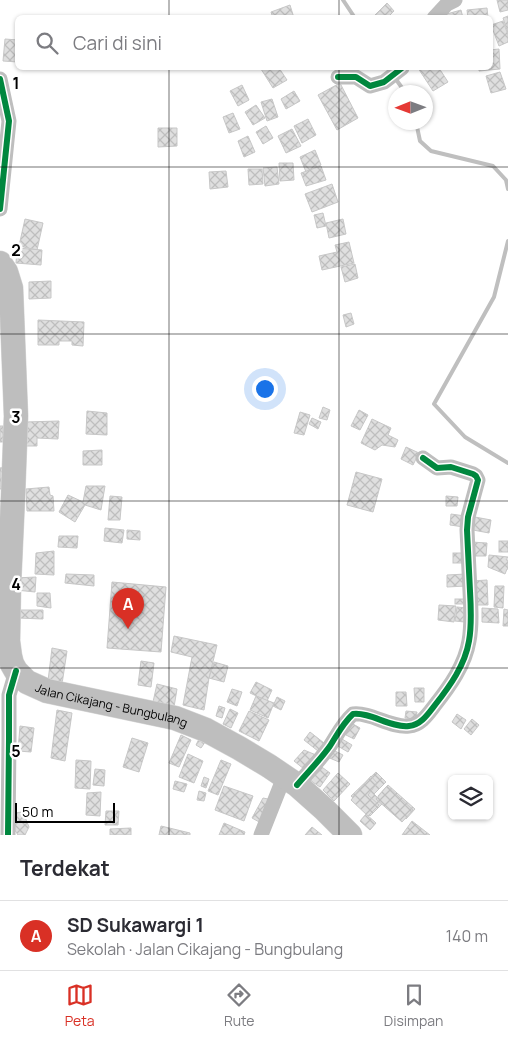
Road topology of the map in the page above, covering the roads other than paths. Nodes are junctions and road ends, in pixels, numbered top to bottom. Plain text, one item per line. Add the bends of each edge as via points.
1 (456, 0) edge
2 (437, 15) edge
3 (399, 70) edge
4 (338, 77) dead end
5 (0, 80) edge
6 (4, 120) edge
7 (0, 209) edge
8 (0, 263) edge
9 (423, 458) dead end
10 (16, 671) junction
11 (4, 696) edge
12 (0, 767) edge
13 (9, 780) junction
14 (291, 781) junction
15 (8, 835) edge
16 (260, 835) edge
17 (350, 835) edge

1 - 2 street via 446,4
3 - 4 street via 384,82 370,86 356,77
5 - 6 street
6 - 7 street
8 - 10 main road via 11,288 16,416 8,641
9 - 14 street via 437,468 452,466 474,474 478,480 468,517 471,626 464,660 448,688 423,720 409,726 353,714 329,748
10 - 11 street
10 - 14 main road, Jalan Cikajang - Bungbulang via 27,682 47,692 167,716 198,727
11 - 13 street
12 - 13 street
13 - 15 street
14 - 16 street
14 - 17 main road, Jalan Cikajang - Bungbulang

